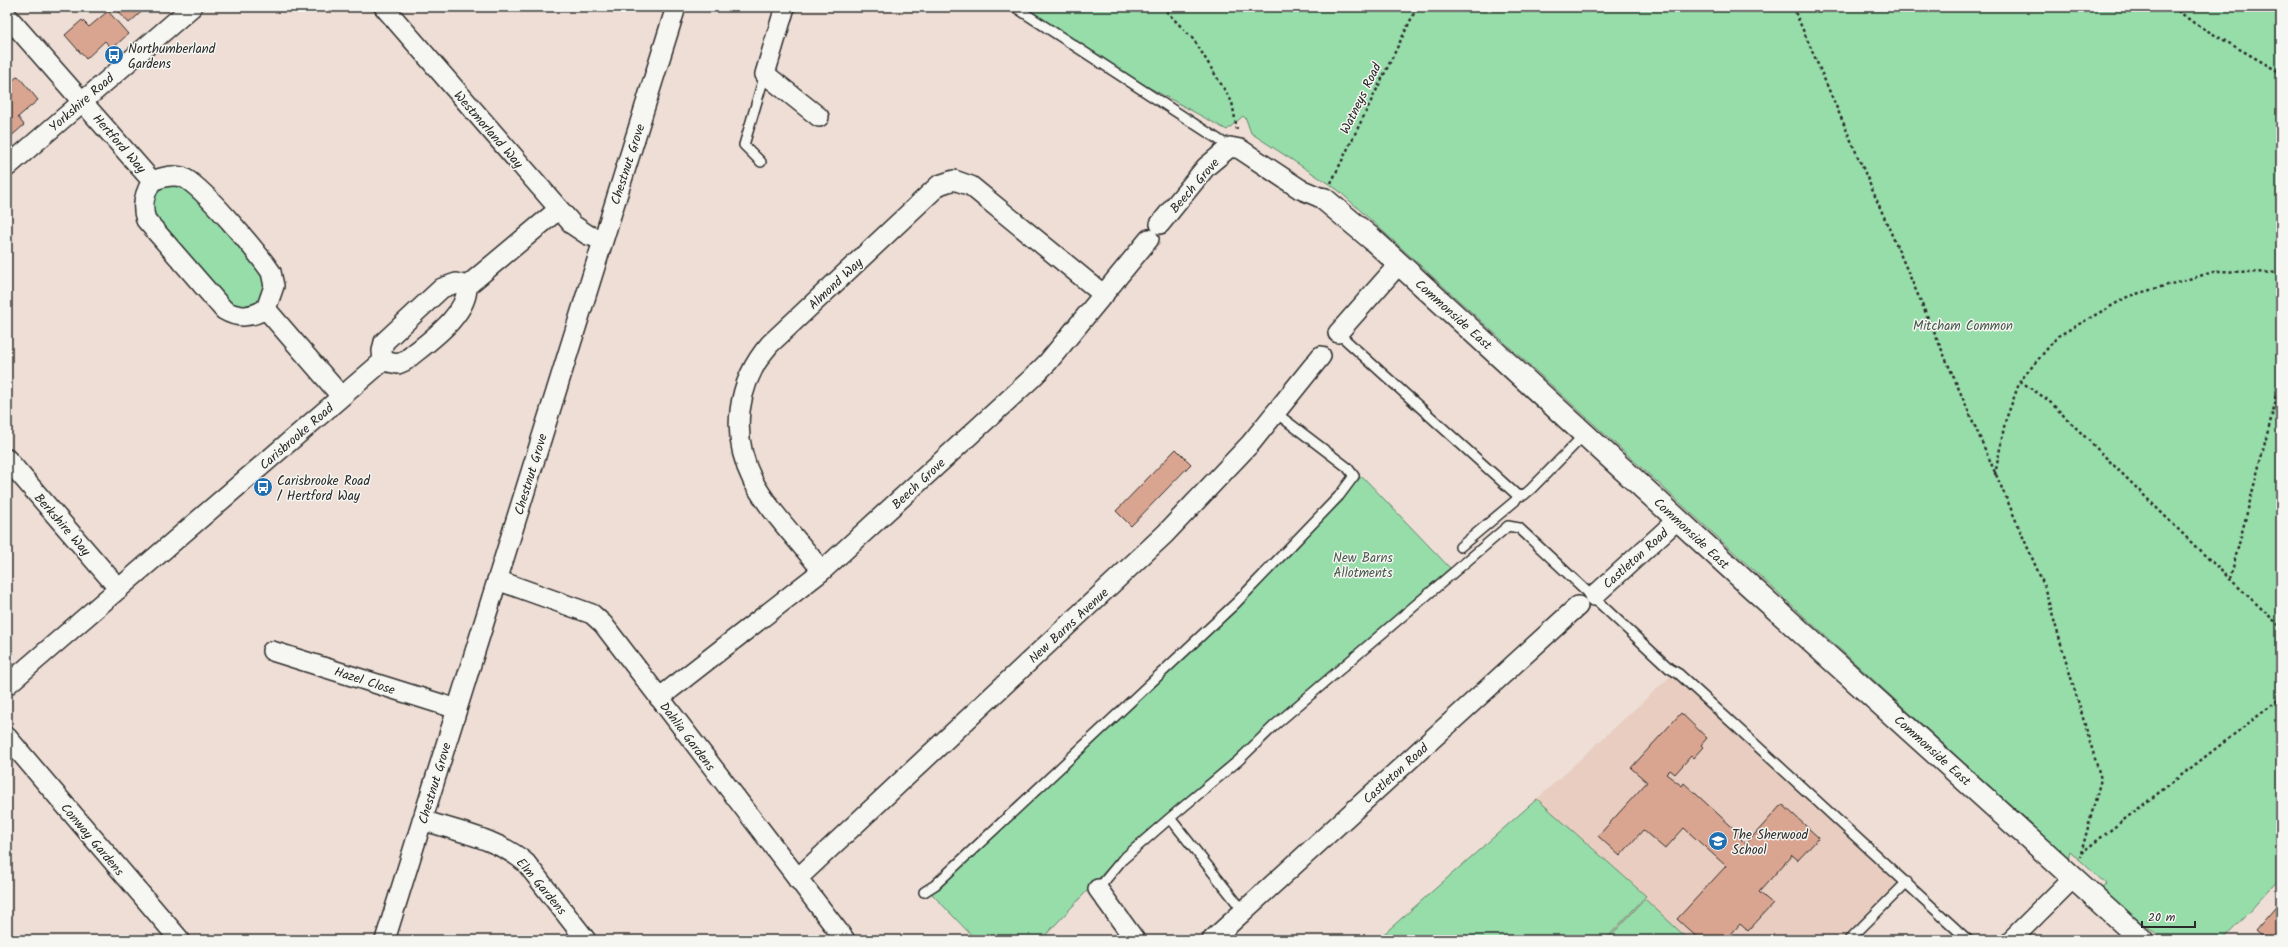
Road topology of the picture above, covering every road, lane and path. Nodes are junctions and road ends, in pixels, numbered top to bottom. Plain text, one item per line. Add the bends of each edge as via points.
1 (192, 7) edge
2 (384, 7) edge
3 (676, 7) edge
4 (785, 7) edge
5 (1015, 7) edge
6 (1162, 7) edge
7 (1417, 7) edge
8 (1793, 7) edge
9 (2173, 7) edge
10 (7, 16) edge
11 (2281, 73) edge
12 (765, 74) junction
13 (82, 101) junction
14 (819, 117) dead end
15 (1235, 148) junction
16 (761, 162) dead end
17 (7, 166) edge
18 (152, 181) junction
19 (1324, 199) junction
20 (559, 210) junction
21 (603, 240) junction
22 (1399, 264) junction
23 (2281, 273) edge
24 (467, 286) junction
25 (1104, 295) junction
26 (266, 309) junction
27 (1338, 334) joint
28 (1321, 356) dead end
29 (383, 361) junction
30 (2281, 380) edge
31 (2020, 381) junction
32 (341, 396) junction
33 (1276, 413) junction
34 (1585, 434) junction
35 (7, 459) edge
36 (1996, 475) junction
37 (1518, 496) junction
38 (1677, 520) junction
39 (1460, 547) dead end
40 (822, 571) junction
41 (2230, 579) junction
42 (497, 580) junction
43 (119, 589) junction
44 (1594, 596) junction
45 (1578, 606) dead end
46 (2281, 627) edge
47 (272, 651) dead end
48 (7, 685) edge
49 (659, 698) junction
50 (2281, 698) edge
51 (457, 709) junction
52 (7, 737) edge
53 (1170, 818) junction
54 (422, 820) junction
55 (2082, 854) junction
56 (2073, 878) junction
57 (797, 879) junction
58 (1907, 882) junction
59 (1098, 889) joint
60 (924, 892) dead end
61 (1244, 912) junction
62 (7, 938) edge
63 (10, 940) edge
64 (180, 940) edge
65 (385, 940) edge
66 (586, 940) edge
67 (844, 940) edge
68 (1135, 940) edge
69 (1212, 940) edge
70 (1849, 940) edge
71 (1968, 940) edge
72 (2011, 940) edge
73 (2142, 940) edge

1 - 13 street, Yorkshire Road
2 - 20 street, Westmorland Way
3 - 21 street, Chestnut Grove
4 - 12 street
5 - 15 lane
6 - 15 path via 1194,40 1232,102
7 - 19 path, Watneys Road
8 - 36 path
9 - 11 path via 2194,23
10 - 13 street, Hertford Way
12 - 14 street
12 - 16 lane via 744,145
13 - 17 street, Yorkshire Road
13 - 18 street, Hertford Way
15 - 19 street, Commonside East via 1300,189
15 - 25 street, Beech Grove via 1206,167
18 - 26 street, Hertford Way via 170,176 181,177 197,186 271,272 274,286
18 - 26 street, Hertford Way via 143,203 146,220 224,310 240,317 257,314
19 - 22 street, Commonside East
20 - 21 street, Westmorland Way via 580,230
20 - 24 street
21 - 42 street, Chestnut Grove
22 - 27 street
22 - 34 street, Commonside East
23 - 31 path via 2217,271 2129,296 2058,336
24 - 29 street via 468,296 464,305 451,320 405,361 390,364
24 - 29 street via 456,283 442,288 384,342
25 - 40 street, Beech Grove via 1048,362
25 - 40 street, Almond Way via 971,186 954,180 940,185 770,344 753,367 739,406 738,421 742,450 762,495
26 - 32 street
27 - 37 lane
28 - 33 street, New Barns Avenue
29 - 32 street, Carisbrooke Road
30 - 41 path
31 - 36 path via 2004,422
31 - 41 path via 2048,400
32 - 43 street, Carisbrooke Road
33 - 57 street, New Barns Avenue via 1212,486 1160,539
33 - 60 lane via 1347,467 1354,476 1328,507 1236,603 941,880
34 - 37 lane via 1531,489
34 - 38 street, Commonside East
35 - 43 street, Berkshire Way
36 - 55 path via 2043,583 2101,779
37 - 39 lane via 1515,502
38 - 44 street, Castleton Road
38 - 56 street, Commonside East
40 - 49 street, Beech Grove
41 - 46 path
42 - 49 street, Dahlia Gardens via 592,614 603,624
42 - 51 street, Chestnut Grove
43 - 48 street, Carisbrooke Road
44 - 53 lane via 1519,528 1508,526
44 - 58 lane via 1669,668 1679,674
45 - 61 street, Castleton Road
47 - 51 street, Hazel Close
49 - 57 street, Dahlia Gardens
50 - 55 path
51 - 54 street, Chestnut Grove
52 - 64 street, Conway Gardens
53 - 59 lane via 1122,860
53 - 61 lane
54 - 65 street, Chestnut Grove
54 - 66 street, Elm Gardens via 518,856 533,871
55 - 56 path
56 - 72 street
56 - 73 street, Commonside East
57 - 67 street, Dahlia Gardens
58 - 70 lane
58 - 71 lane
59 - 68 street
61 - 69 street, Castleton Road
62 - 63 lane

